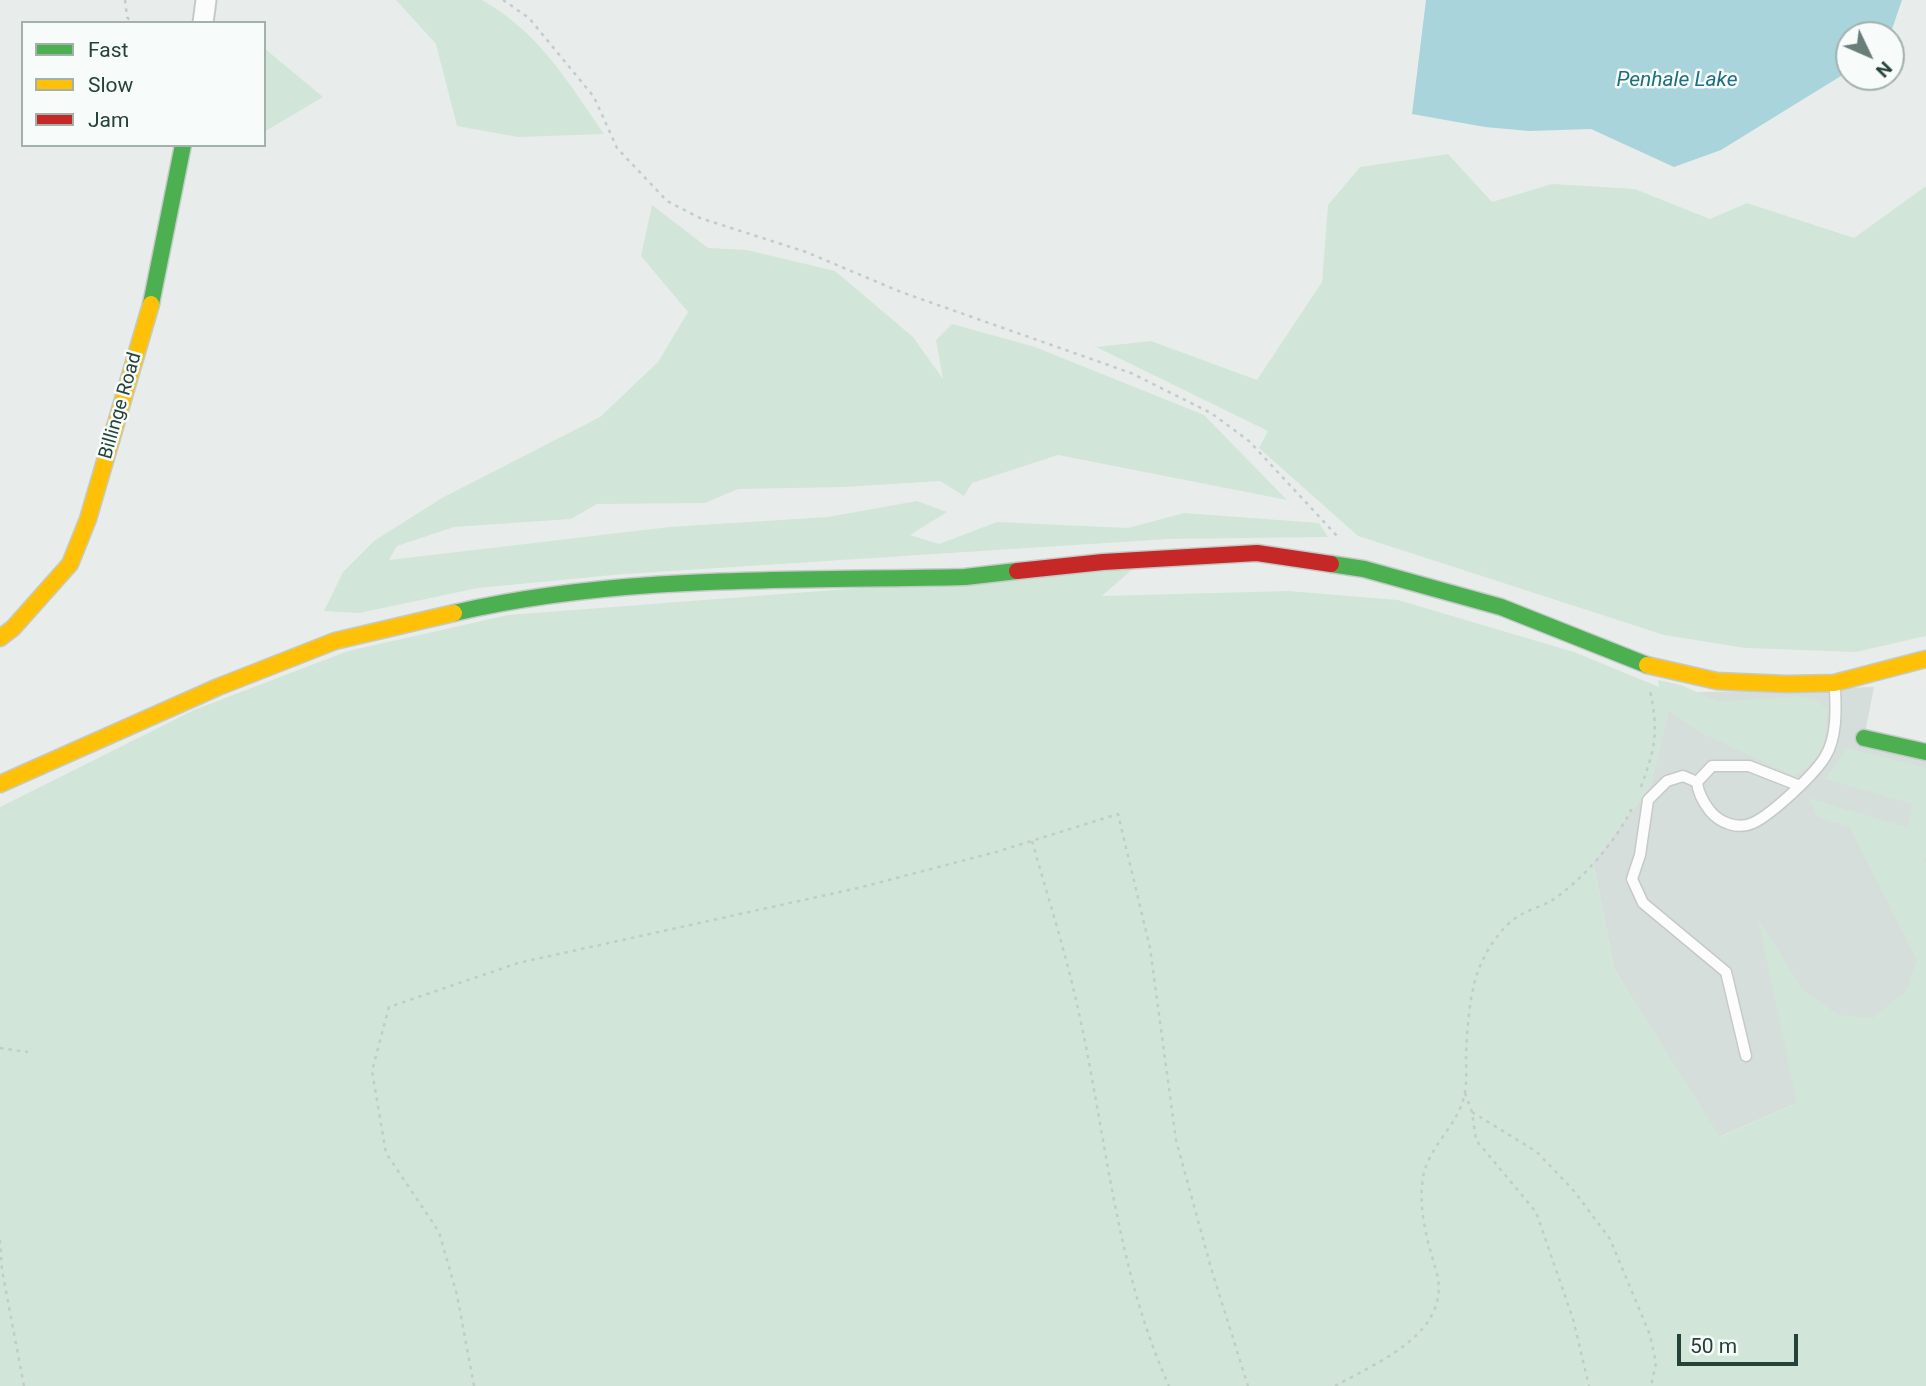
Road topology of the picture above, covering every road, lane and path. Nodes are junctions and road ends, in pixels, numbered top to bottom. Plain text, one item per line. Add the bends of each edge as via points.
1 (125, 0) edge
2 (206, 0) edge
3 (503, 0) edge
4 (130, 21) edge
5 (203, 21) edge
6 (183, 147) edge
7 (1339, 539) dead end
8 (0, 638) edge
9 (1926, 659) edge
10 (1643, 664) junction
11 (1834, 683) junction
12 (1864, 738) dead end
13 (1926, 752) edge
14 (1697, 782) junction
15 (0, 784) edge
16 (1800, 786) junction
17 (1641, 787) dead end
18 (1636, 800) dead end
19 (1032, 841) junction
20 (0, 1048) edge
21 (28, 1052) dead end
22 (1746, 1056) dead end
23 (1465, 1093) junction
24 (1472, 1112) junction
25 (0, 1240) edge
26 (24, 1386) edge
27 (474, 1386) edge
28 (1169, 1386) edge
29 (1248, 1386) edge
30 (1335, 1386) edge
31 (1589, 1386) edge
32 (1651, 1386) edge

1 - 4 path
2 - 5 street
3 - 7 path via 529,18 594,97 617,148 667,201 700,218 806,252 901,292 1131,373 1211,413 1249,441
6 - 8 main road, Billinge Road via 155,291 88,519 70,564
9 - 11 main road
10 - 11 main road via 1717,681
10 - 15 main road via 1501,607 1364,569 1257,553 1103,562 965,577 648,584 488,605 335,641 218,687
10 - 17 path via 1657,722 1652,757
11 - 16 lane via 1837,716 1826,756
12 - 13 main road
14 - 16 lane via 1712,766 1749,766
14 - 16 lane via 1716,819 1730,825 1752,824
14 - 22 lane via 1683,776 1667,781 1648,800 1632,879 1643,903 1726,972
18 - 23 path via 1625,824 1570,886 1520,915 1491,947 1477,976 1467,1029
19 - 27 path via 858,888 518,963 389,1007 372,1070 386,1153 439,1232 457,1295
19 - 28 path via 1076,1000 1119,1230 1155,1355
19 - 29 path via 1118,814 1150,948 1176,1140
20 - 21 path
23 - 24 path
23 - 30 path via 1423,1176 1426,1239 1438,1274 1440,1299 1431,1320 1412,1340
24 - 31 path via 1476,1140 1536,1212 1573,1319
24 - 32 path via 1537,1152 1610,1238 1650,1335 1656,1363
25 - 26 path

